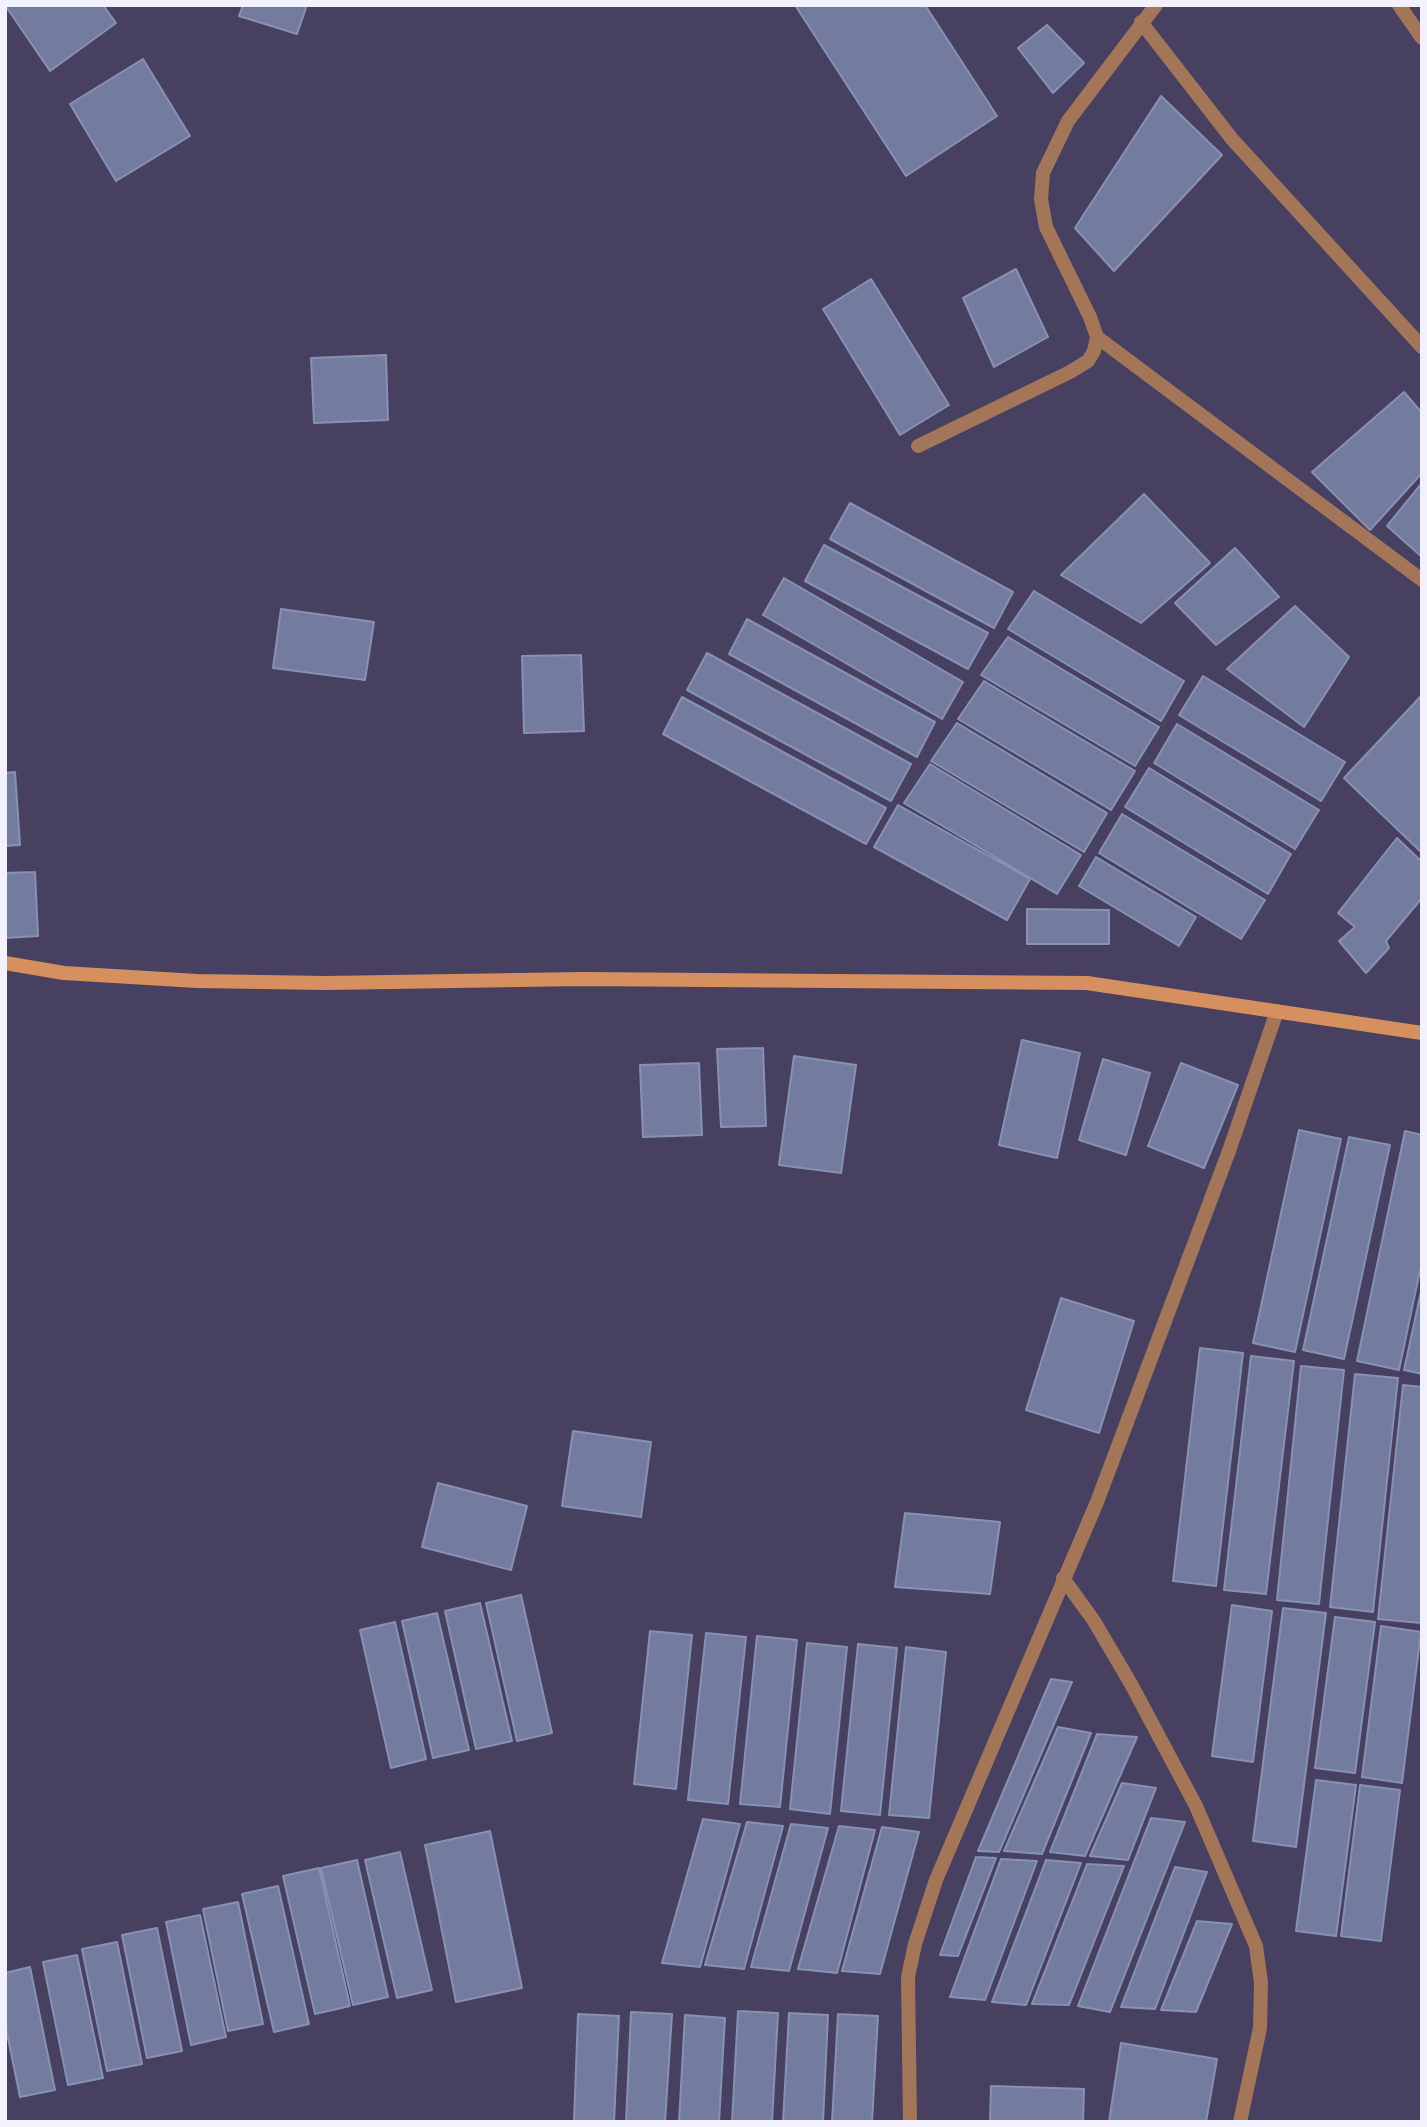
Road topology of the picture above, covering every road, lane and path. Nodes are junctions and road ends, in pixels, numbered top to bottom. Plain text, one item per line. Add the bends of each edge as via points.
1 (1156, 5) edge
2 (1399, 5) edge
3 (1141, 22) junction
4 (1422, 38) edge
5 (1097, 337) junction
6 (1422, 347) edge
7 (918, 446) dead end
8 (1422, 580) edge
9 (5, 963) edge
10 (1277, 1011) junction
11 (1422, 1033) edge
12 (1063, 1578) junction
13 (910, 2122) edge
14 (1240, 2122) edge

1 - 3 street
2 - 4 street
3 - 5 street via 1068,121 1043,173 1046,228
3 - 6 street via 1233,139
5 - 7 street via 1088,361
5 - 8 street
9 - 10 street via 64,973 222,982 1087,983
10 - 11 street
10 - 12 street via 1140,1390
12 - 13 street via 936,1880 915,1944 908,1977
12 - 14 street via 1131,1684 1196,1806 1256,1946 1260,2028

